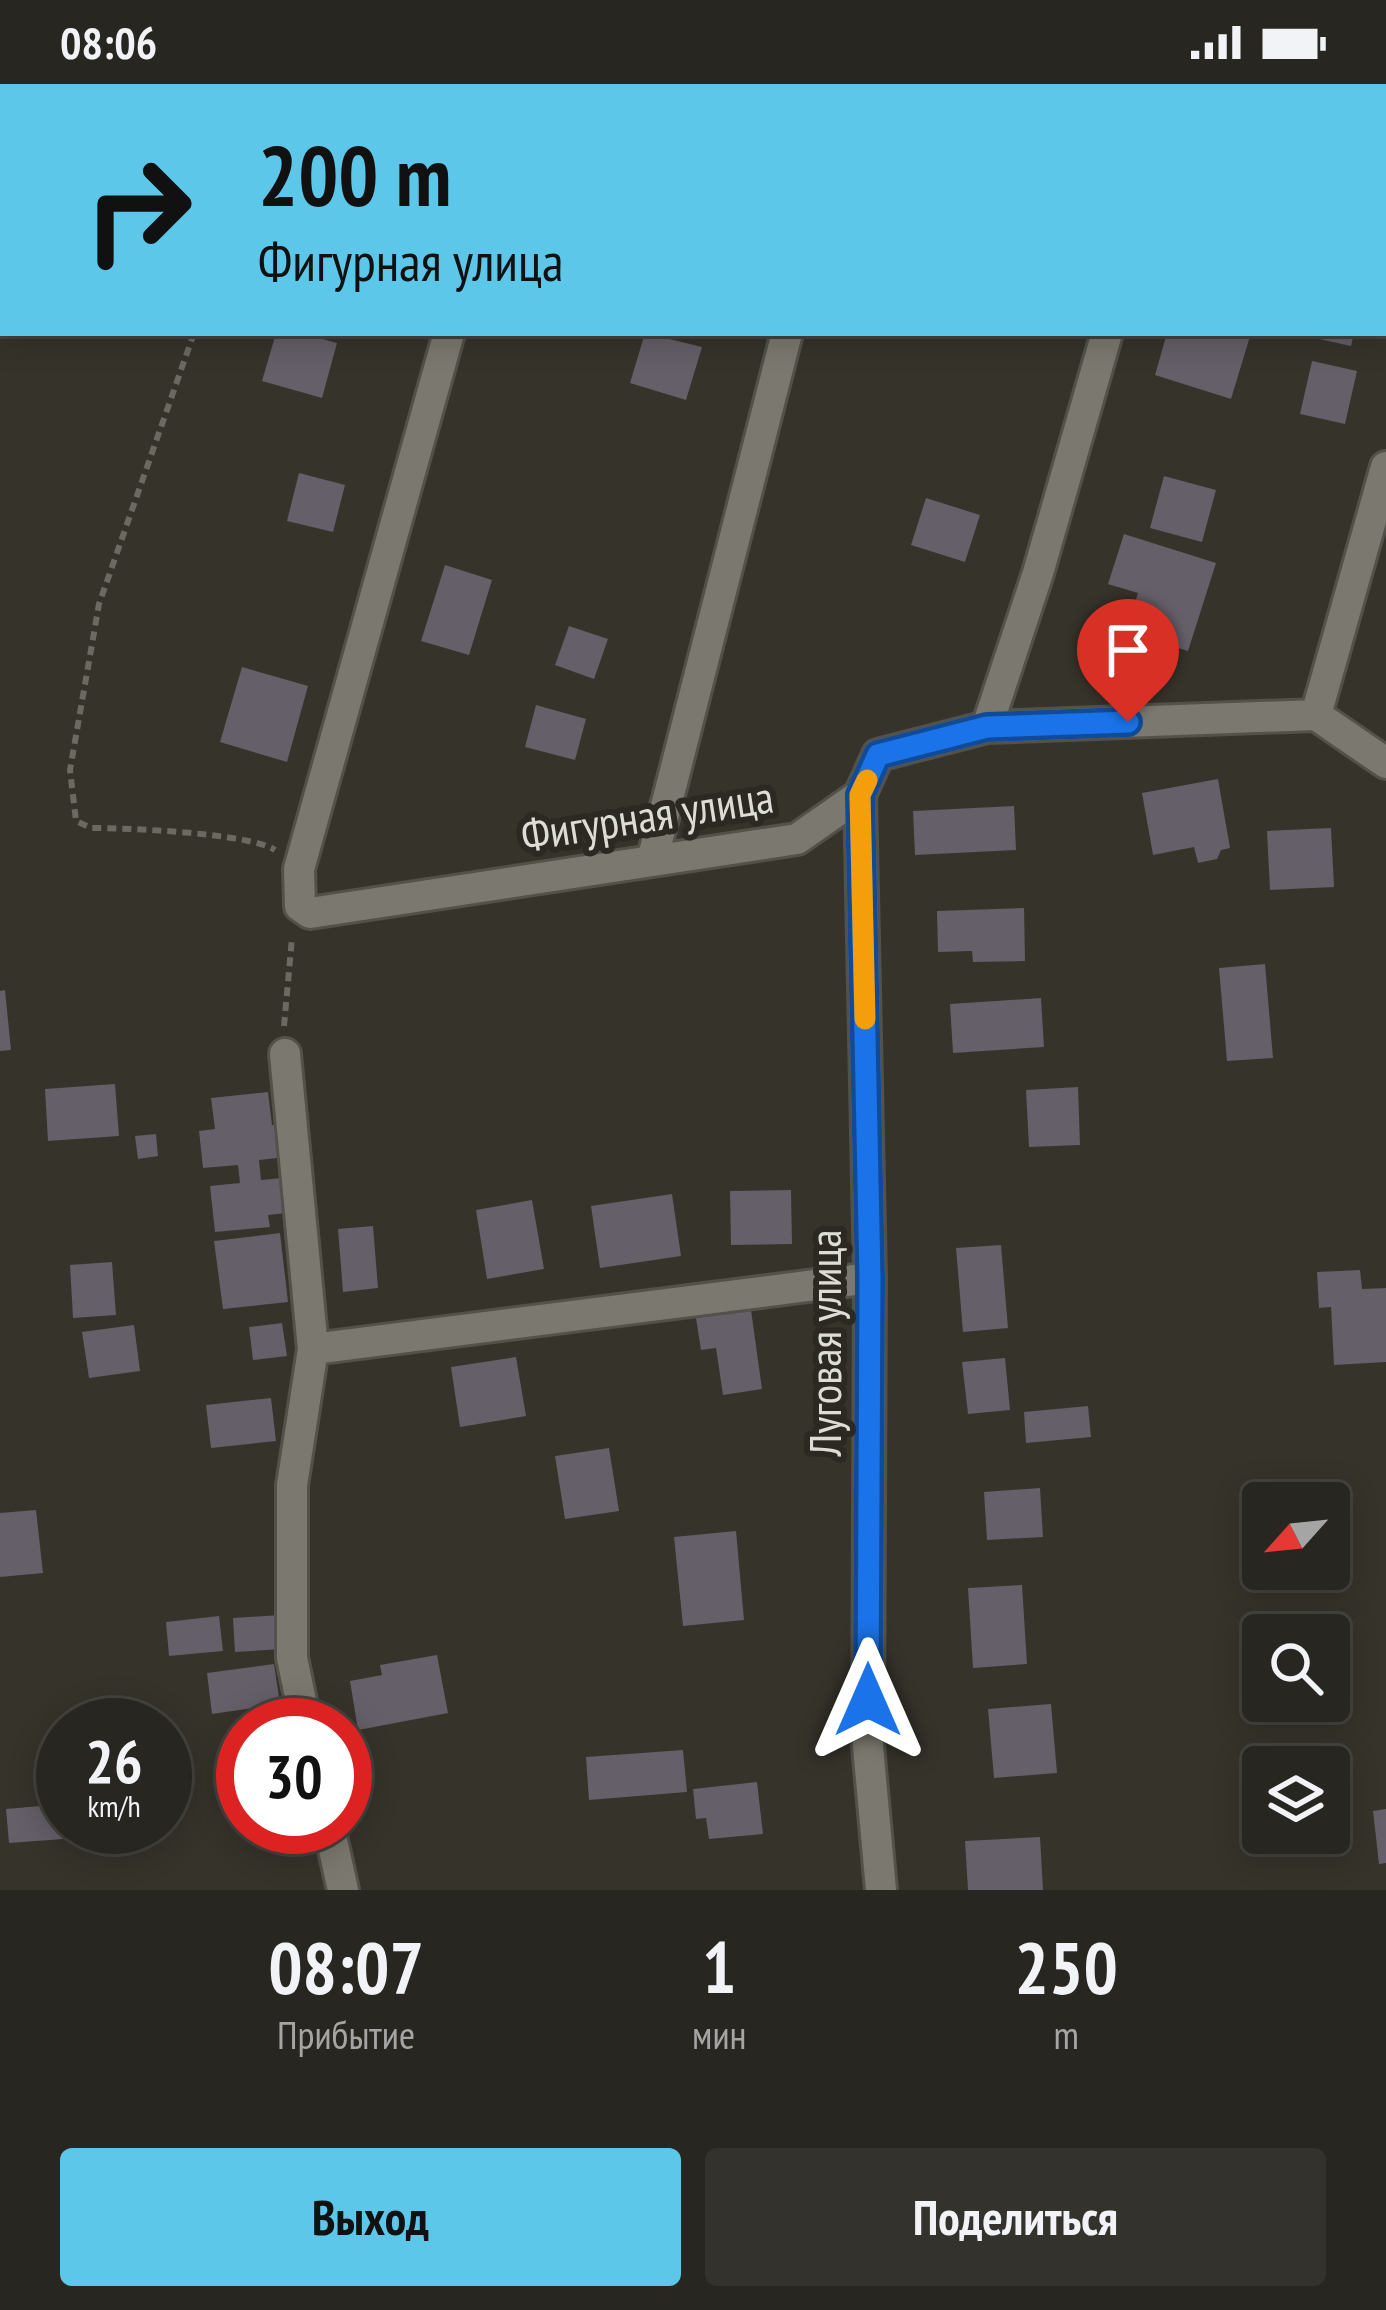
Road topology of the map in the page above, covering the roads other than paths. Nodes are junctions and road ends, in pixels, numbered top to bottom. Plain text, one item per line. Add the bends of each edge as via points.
1 (448, 336) edge
2 (786, 336) edge
3 (1106, 336) edge
4 (1386, 467) edge
5 (1316, 715) junction
6 (987, 727) junction
7 (1386, 763) edge
8 (860, 795) junction
9 (652, 861) junction
10 (285, 1054) road end
11 (870, 1278) junction
12 (314, 1349) junction
13 (300, 1698) edge
14 (335, 1854) edge
15 (343, 1890) edge
16 (881, 1890) edge

1 - 9 street, Фигурная улица via 299,868 300,906 310,913
2 - 9 street
3 - 6 street
4 - 5 street
5 - 6 street, Фигурная улица
5 - 7 street
6 - 8 street, Фигурная улица via 878,755
8 - 9 street, Фигурная улица via 797,839
8 - 11 street, Луговая улица
10 - 12 street
11 - 12 street
11 - 16 street, Луговая улица via 868,1746
12 - 13 street via 292,1485 292,1658
14 - 15 street

